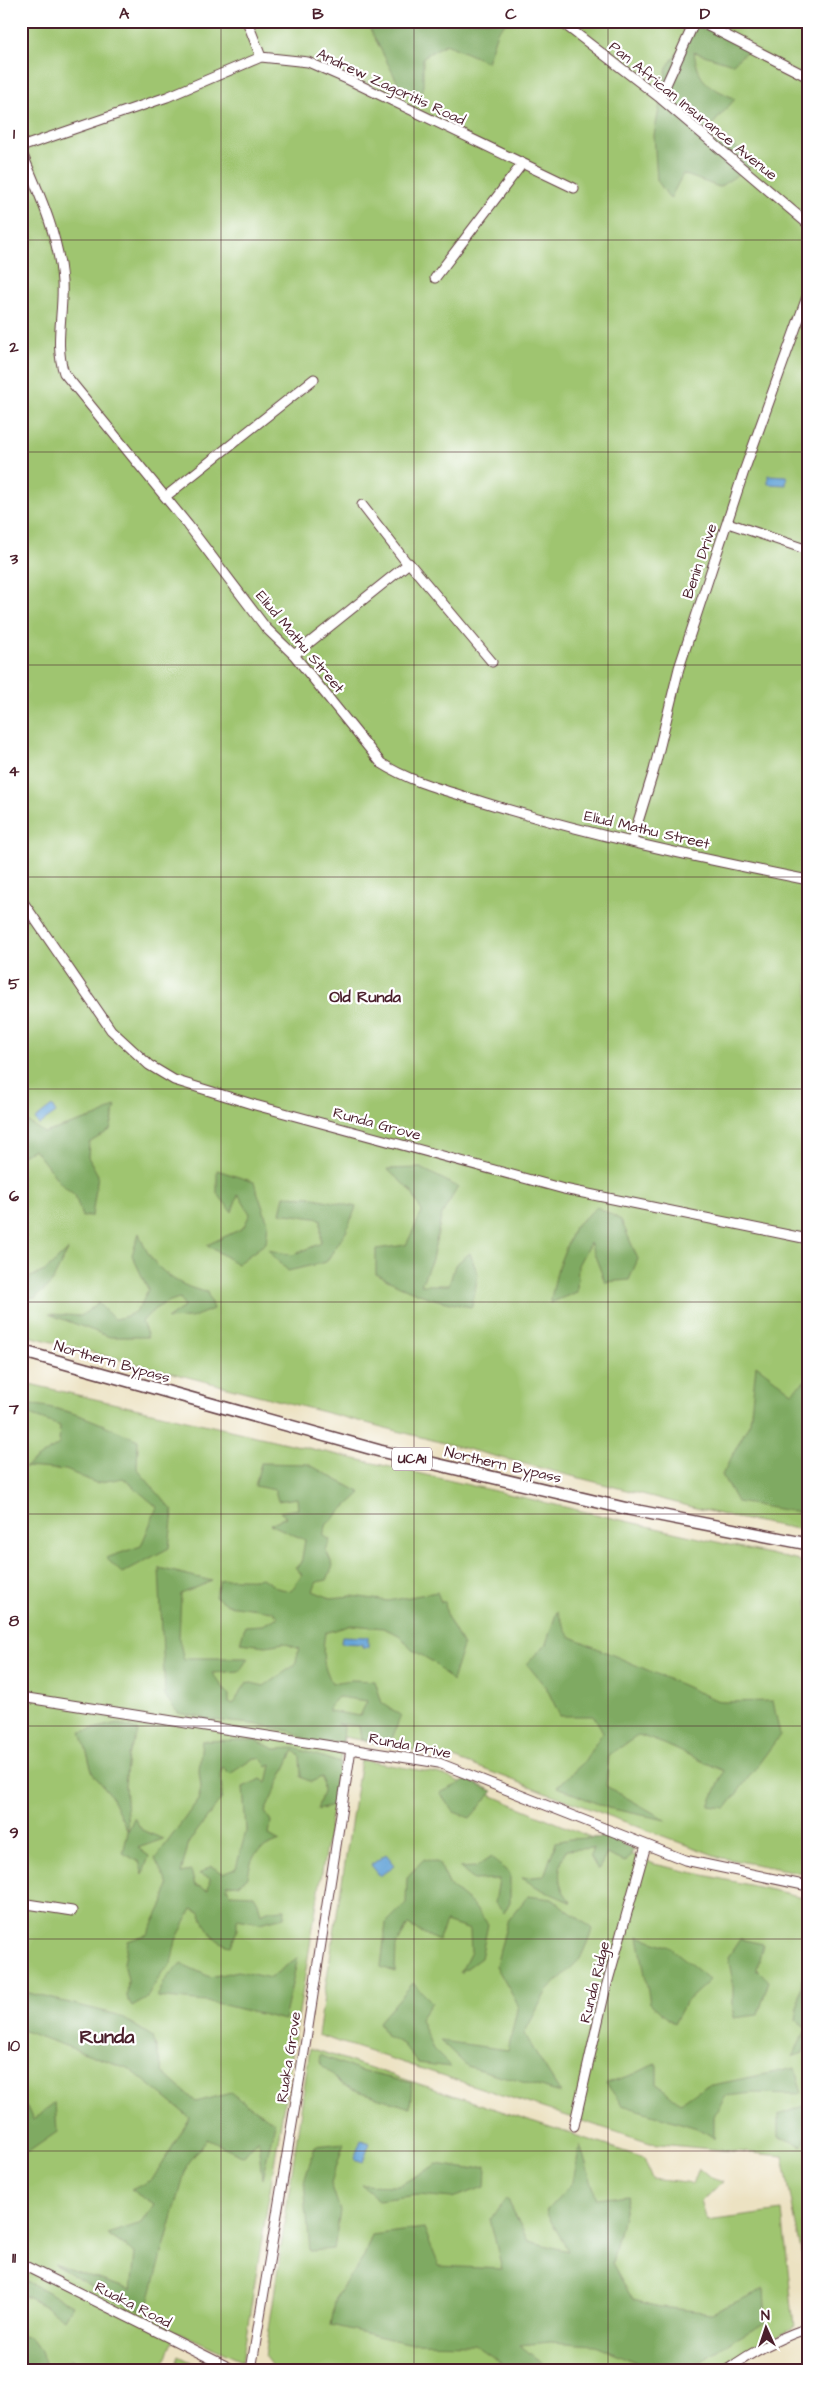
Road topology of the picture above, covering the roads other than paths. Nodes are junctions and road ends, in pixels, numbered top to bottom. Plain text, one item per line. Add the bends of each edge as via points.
1 (247, 21) edge
2 (560, 21) edge
3 (697, 21) edge
4 (261, 57) junction
5 (808, 77) edge
6 (660, 98) junction
7 (21, 147) edge
8 (21, 151) edge
9 (522, 164) junction
10 (574, 188) dead end
11 (808, 224) edge
12 (435, 278) dead end
13 (808, 294) edge
14 (314, 379) dead end
15 (165, 497) junction
16 (362, 505) dead end
17 (728, 523) junction
18 (808, 550) edge
19 (407, 563) junction
20 (294, 655) junction
21 (492, 662) dead end
22 (632, 842) junction
23 (808, 880) edge
24 (21, 899) edge
25 (808, 1239) edge
26 (21, 1351) edge
27 (808, 1544) edge
28 (21, 1697) edge
29 (351, 1749) junction
30 (646, 1845) junction
31 (808, 1886) edge
32 (21, 1903) edge
33 (72, 1912) dead end
34 (574, 2126) dead end
35 (21, 2264) edge
36 (808, 2328) edge
37 (234, 2370) edge
38 (251, 2370) edge
39 (727, 2370) edge

1 - 4 street
2 - 6 street, Pan African Insurance Avenue
3 - 5 street
3 - 6 street
4 - 7 street, Andrew Zagoritis Road via 167,97
4 - 9 street, Andrew Zagoritis Road via 308,62
6 - 11 street, Pan African Insurance Avenue
8 - 15 street, Eliud Mathu Street via 58,248 62,283 59,359 64,373
9 - 10 street, Andrew Zagoritis Road
9 - 12 street
13 - 17 street, Benin Drive
14 - 15 street
15 - 20 street, Eliud Mathu Street via 266,628
16 - 19 street
17 - 18 street
17 - 22 street, Benin Drive via 679,668
19 - 20 street
19 - 21 street via 411,563
20 - 22 street, Eliud Mathu Street via 381,763 400,775 523,814
22 - 23 street, Eliud Mathu Street
24 - 25 street, Runda Grove via 111,1030 149,1065 174,1080 564,1189
26 - 27 main road, Northern Bypass / UCA1 via 380,1451 628,1509
28 - 29 street, Runda Drive
29 - 30 street, Runda Drive via 439,1764
29 - 38 street, Ruaka Grove
30 - 31 street, Runda Drive via 716,1868
30 - 34 street, Runda Ridge via 605,1991
32 - 33 street
35 - 37 street, Ruaka Road
36 - 39 street via 746,2356

